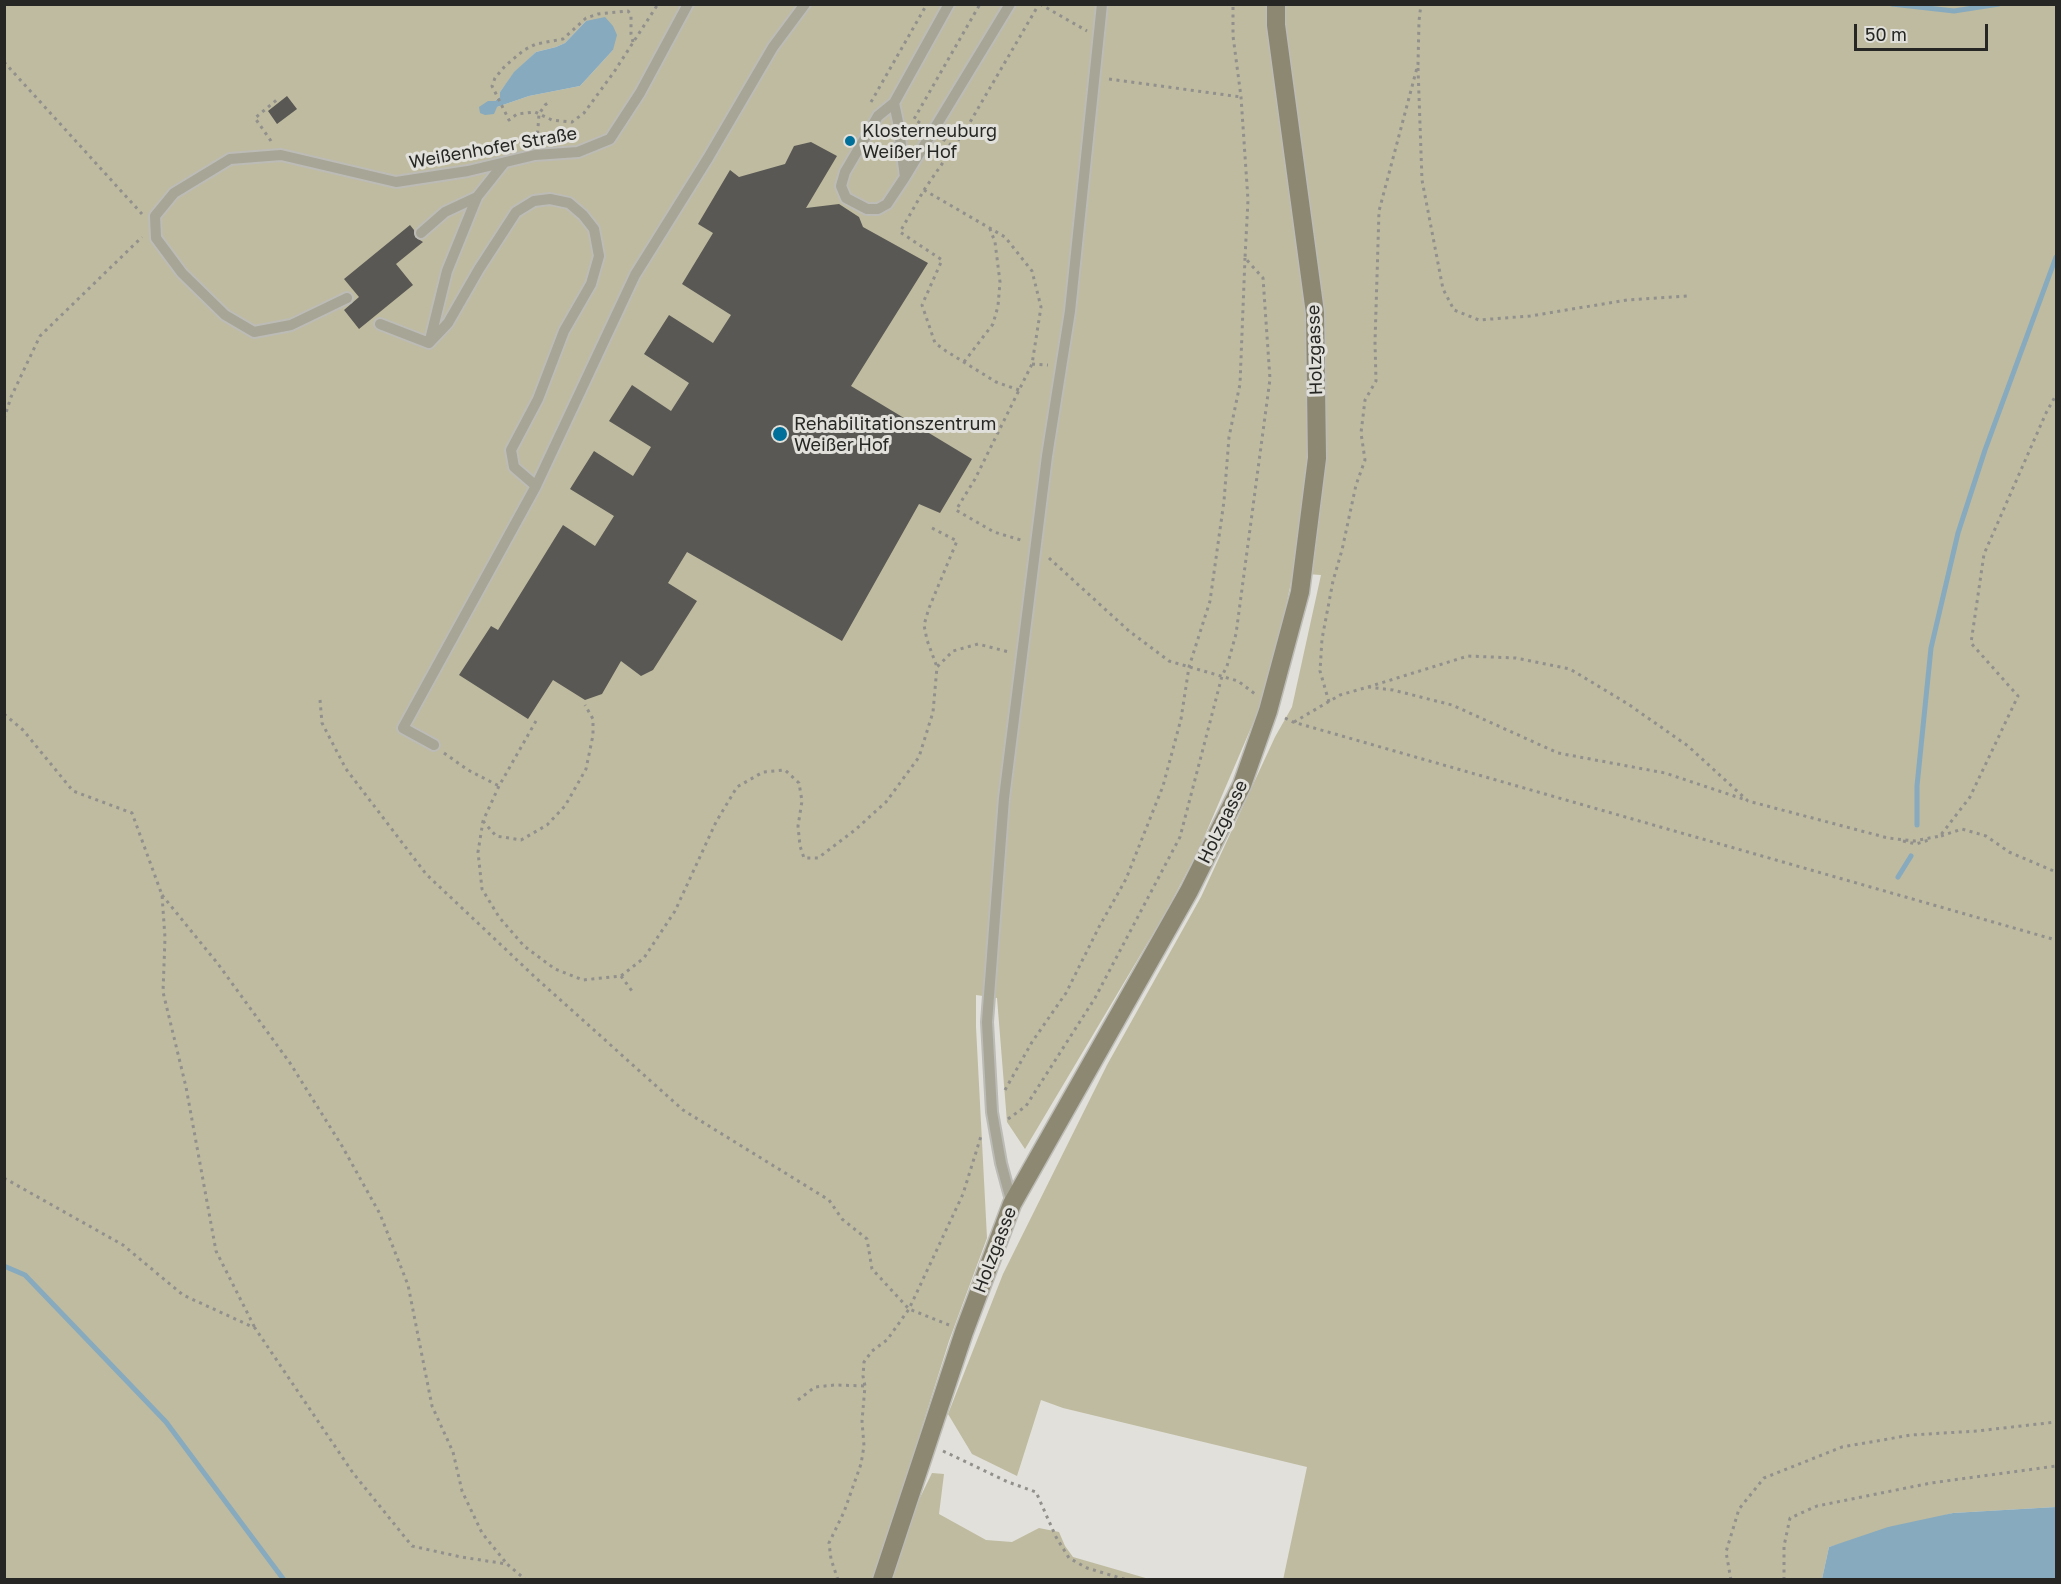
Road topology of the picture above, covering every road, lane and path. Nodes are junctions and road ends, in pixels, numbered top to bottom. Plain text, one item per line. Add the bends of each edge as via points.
1 (658, 4) edge
2 (688, 4) edge
3 (805, 4) edge
4 (927, 4) edge
5 (948, 4) edge
6 (980, 4) edge
7 (1010, 4) edge
8 (1039, 4) edge
9 (1102, 4) edge
10 (1233, 4) edge
11 (1276, 4) edge
12 (1421, 4) edge
13 (1099, 38) junction
14 (633, 42) junction
15 (4, 62) edge
16 (1418, 63) junction
17 (1095, 77) junction
18 (1240, 97) junction
19 (279, 98) dead end
20 (551, 101) dead end
21 (894, 103) junction
22 (870, 104) dead end
23 (539, 114) junction
24 (932, 132) junction
25 (954, 147) junction
26 (281, 155) junction
27 (535, 155) junction
28 (504, 162) junction
29 (905, 177) junction
30 (924, 190) junction
31 (477, 197) junction
32 (154, 226) junction
33 (990, 228) junction
34 (422, 233) dead end
35 (1245, 258) junction
36 (1687, 296) dead end
37 (347, 298) dead end
38 (380, 324) dead end
39 (429, 343) junction
40 (964, 362) junction
41 (1019, 390) junction
42 (2056, 395) edge
43 (4, 419) edge
44 (536, 486) junction
45 (932, 528) dead end
46 (1036, 545) junction
47 (1023, 655) junction
48 (937, 667) junction
49 (1189, 667) junction
50 (1222, 676) junction
51 (1368, 687) junction
52 (320, 700) dead end
53 (1329, 702) junction
54 (585, 705) dead end
55 (1269, 711) junction
56 (4, 714) edge
57 (536, 721) dead end
58 (434, 745) joint
59 (499, 786) junction
60 (1748, 801) junction
61 (483, 821) junction
62 (1940, 836) junction
63 (2056, 872) edge
64 (162, 895) junction
65 (2056, 940) edge
66 (621, 976) junction
67 (632, 991) dead end
68 (992, 1112) junction
69 (995, 1128) junction
70 (4, 1178) edge
71 (1012, 1204) junction
72 (909, 1309) junction
73 (255, 1328) junction
74 (964, 1332) junction
75 (865, 1386) junction
76 (798, 1400) dead end
77 (2056, 1422) edge
78 (927, 1443) junction
79 (2056, 1466) edge
80 (507, 1564) junction
81 (526, 1580) edge
82 (838, 1580) edge
83 (882, 1580) edge
84 (1127, 1580) edge
85 (1731, 1580) edge
86 (1784, 1580) edge

1 - 14 path
2 - 27 lane, Weißenhofer Straße via 610,139 578,152
3 - 44 lane via 773,47 635,275
4 - 22 path
5 - 21 lane
6 - 24 path via 915,119
7 - 24 lane
8 - 13 path
8 - 25 path
9 - 13 lane
10 - 18 path
11 - 55 street, Holzgasse via 1315,313 1317,458 1300,592
12 - 16 path
13 - 17 lane
14 - 23 path via 584,113 572,122
14 - 23 path via 632,15 628,11 586,18 562,39 524,50 505,66 492,86 509,120 517,114
15 - 32 path
16 - 36 path via 1422,180 1443,289 1454,310 1479,320
16 - 53 path via 1379,211 1376,381 1365,400 1361,433 1365,460 1322,639 1320,671
17 - 18 path
17 - 46 lane via 1070,311
18 - 35 path via 1248,200
19 - 26 path via 255,118
20 - 23 path
21 - 29 lane
21 - 29 lane via 878,116 844,172 841,186 846,198 867,209 878,209 887,204
23 - 27 path
24 - 25 path
24 - 29 lane
25 - 30 path
26 - 28 lane, Weißenhofer Straße via 396,182
26 - 32 lane, Weißenhofer Straße via 230,159 174,193 155,216
27 - 28 lane, Weißenhofer Straße
28 - 31 lane
30 - 33 path
30 - 40 path via 900,232 942,260 922,305 935,343
31 - 34 lane via 445,212
31 - 39 lane via 447,271
32 - 37 lane via 156,238 182,273 225,315 254,332 291,325
32 - 43 path via 40,336
33 - 40 path via 1000,282 998,306 993,324
33 - 41 path via 1005,237 1032,271 1041,308 1032,364
35 - 49 path via 1240,384 1229,437 1224,501 1210,602
35 - 50 path via 1263,278 1270,379 1236,634
38 - 39 lane
39 - 44 lane via 448,323 516,212 534,201 550,199 570,203 584,215 594,229 599,255 591,284 564,331 538,399 511,450 514,467
40 - 41 path via 996,382
41 - 46 path via 956,510 994,532
42 - 62 path via 1984,554 1971,643 2018,696 1970,797
44 - 58 lane via 403,728
45 - 48 path via 957,541 924,625
46 - 47 lane
46 - 49 path via 1129,631 1169,660
47 - 48 path via 978,644 953,651
47 - 68 lane via 1004,798 987,1022
48 - 66 path via 933,712 919,757 885,802 818,858 804,858 798,826 802,801 799,783 785,770 763,772 737,787 716,822 675,911 644,958
49 - 50 path
49 - 68 path via 1181,719 1163,786 1126,879 1066,993
50 - 55 path via 1253,691
50 - 69 path via 1180,837 1089,1008 1026,1106
51 - 53 path
51 - 60 path via 1452,705 1558,753 1665,773
51 - 60 path via 1468,656 1516,658 1570,669 1688,746
52 - 72 path via 322,723 346,768 426,874 683,1110 829,1200 842,1219 867,1239 872,1269
53 - 65 path via 1293,722
54 - 61 path via 594,735 585,769 565,806 547,825 521,840 496,836
55 - 71 street, Holzgasse via 1242,785 1189,891
56 - 64 path via 23,730 73,791 132,813
57 - 59 path
58 - 59 path via 468,770
59 - 61 path
60 - 62 path via 1916,844
61 - 66 path via 478,852 482,889 524,946 555,969 583,980
62 - 63 path via 1962,829 1986,836 2009,852
64 - 73 path via 163,992 186,1087 216,1251
64 - 80 path via 290,1063 380,1214 408,1285 432,1406 453,1452 462,1491 482,1533
66 - 67 path
68 - 69 lane
68 - 72 path via 963,1194
69 - 71 lane
70 - 73 path via 123,1245 183,1294
71 - 74 street, Holzgasse
72 - 74 path
72 - 75 path via 887,1340 864,1362
73 - 80 path via 353,1473 412,1546
74 - 78 street, Holzgasse
75 - 76 path via 815,1387
75 - 82 path via 861,1464 829,1543
77 - 85 path via 1911,1435 1842,1447 1764,1478 1739,1509 1726,1552
78 - 83 street, Holzgasse
78 - 84 path via 1036,1492 1069,1558
79 - 86 path via 1931,1483 1817,1506 1790,1518 1784,1546
80 - 81 path

